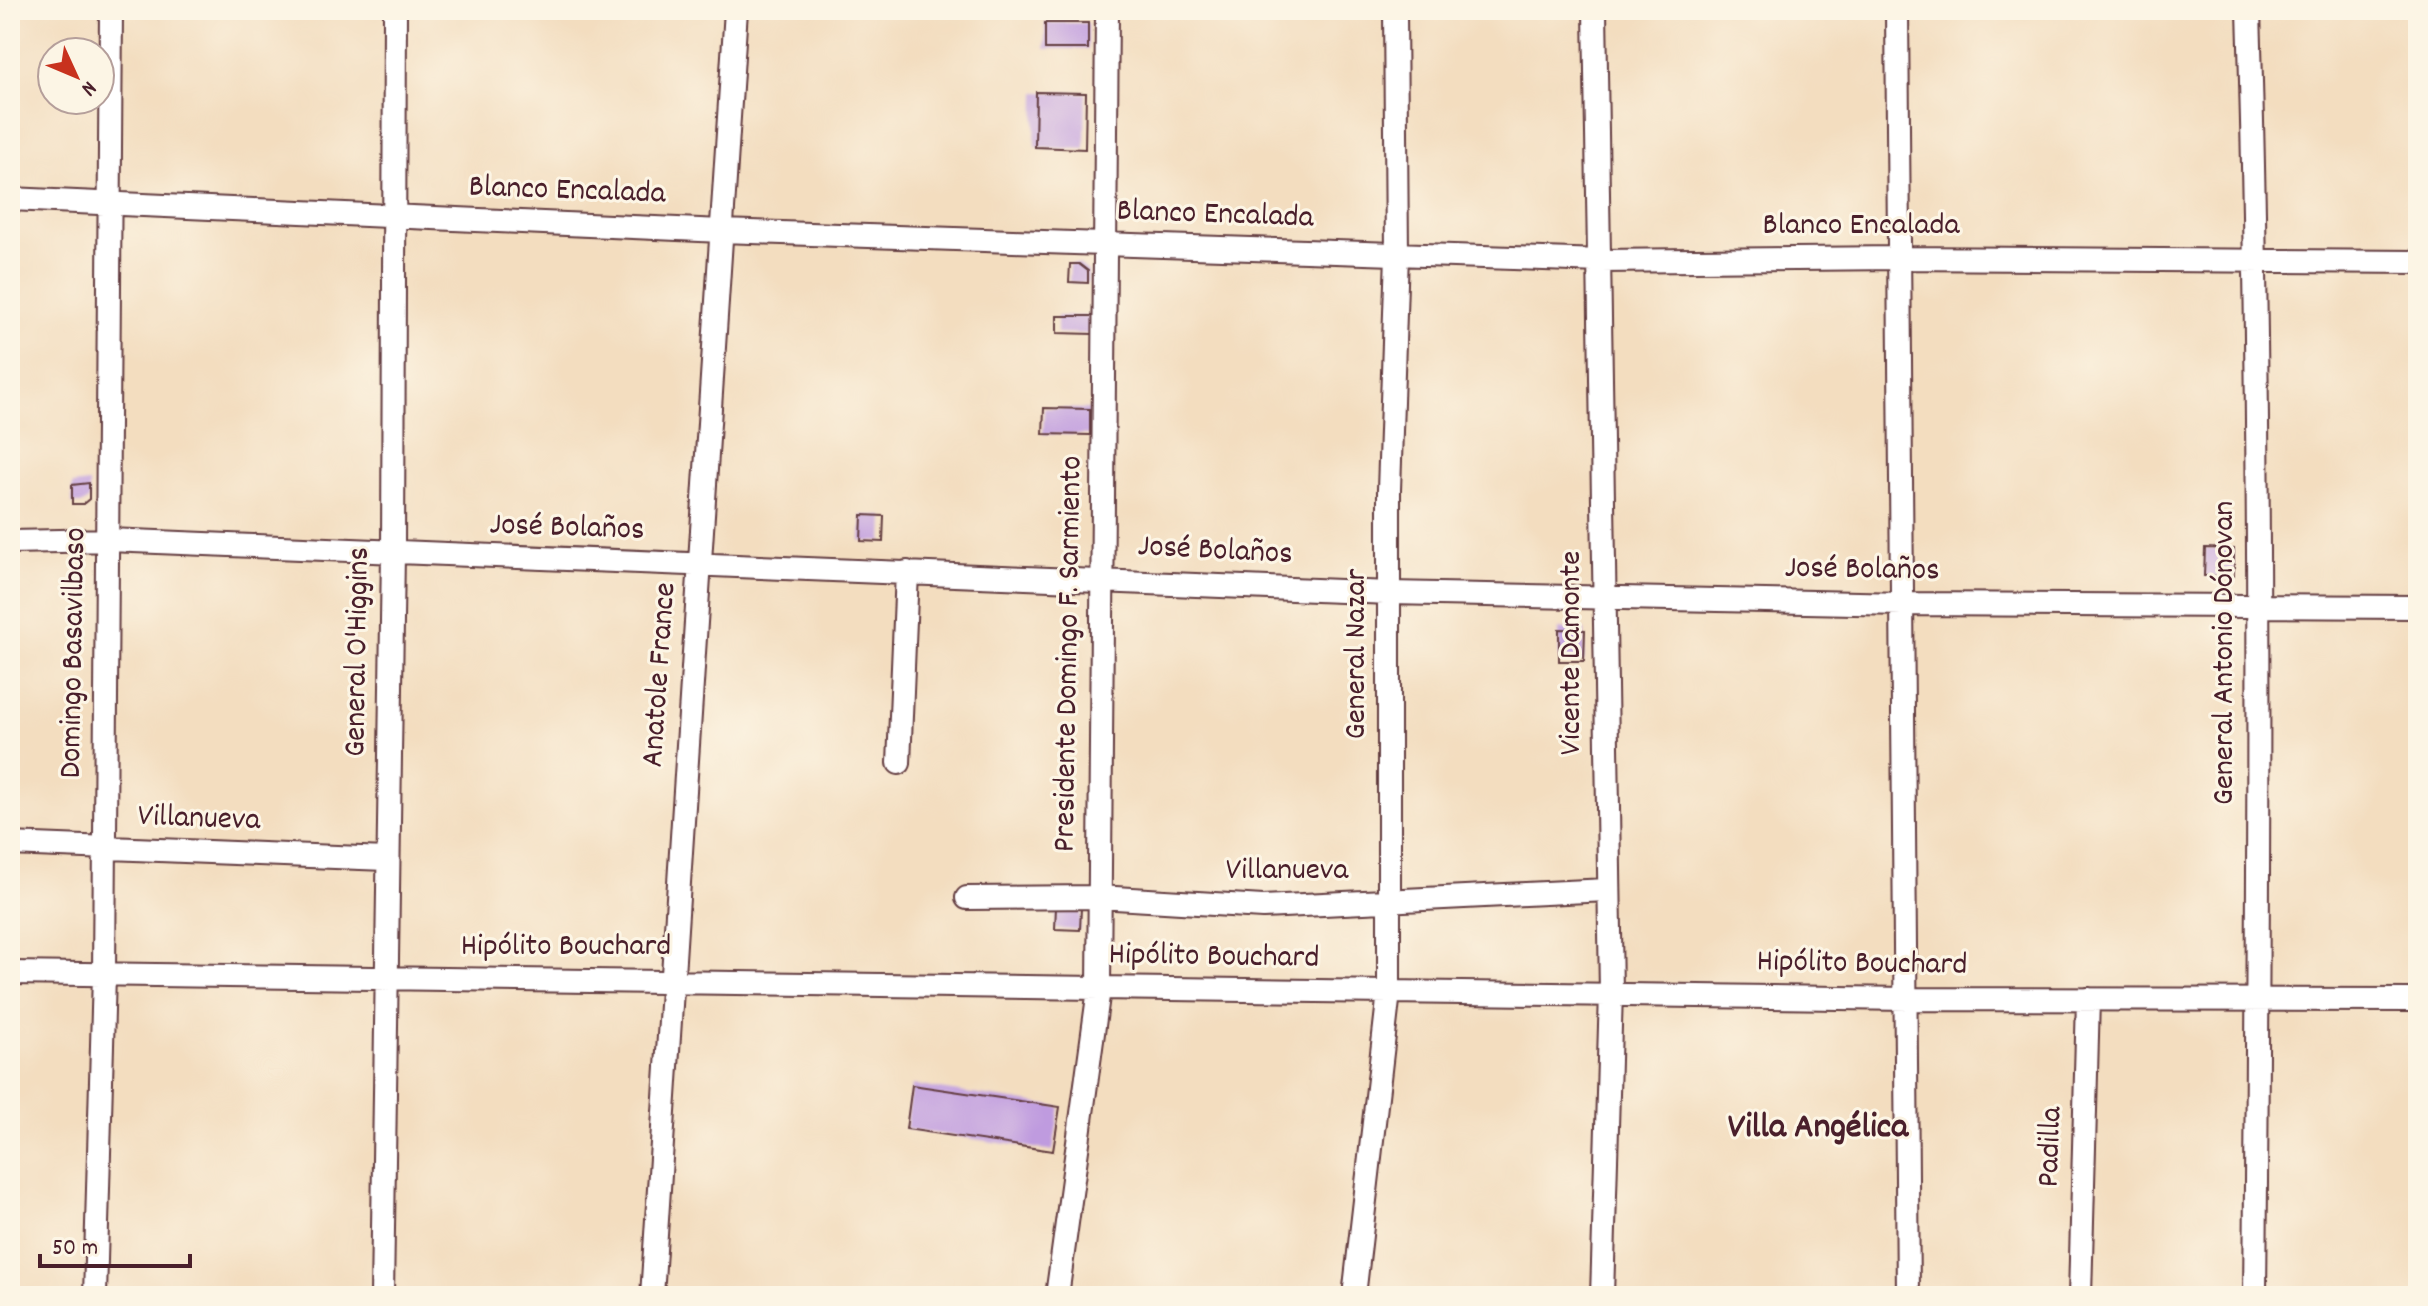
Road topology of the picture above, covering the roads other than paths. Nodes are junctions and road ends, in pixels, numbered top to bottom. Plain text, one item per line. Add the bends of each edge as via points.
1 (111, 10) edge
2 (395, 10) edge
3 (736, 10) edge
4 (1107, 10) edge
5 (1395, 10) edge
6 (1595, 10) edge
7 (1897, 10) edge
8 (2249, 10) edge
9 (10, 199) edge
10 (110, 203) junction
11 (392, 217) junction
12 (722, 231) junction
13 (1106, 245) junction
14 (1397, 254) junction
15 (1899, 258) junction
16 (2256, 260) junction
17 (1601, 261) junction
18 (2418, 262) edge
19 (109, 540) junction
20 (10, 542) edge
21 (393, 553) junction
22 (700, 566) junction
23 (907, 572) junction
24 (1102, 579) junction
25 (1390, 593) junction
26 (1603, 599) junction
27 (1903, 604) junction
28 (2259, 607) junction
29 (2418, 607) edge
30 (899, 763) dead end
31 (10, 844) edge
32 (104, 849) junction
33 (386, 859) junction
34 (1607, 890) junction
35 (1099, 897) junction
36 (967, 898) dead end
37 (1390, 903) junction
38 (10, 973) edge
39 (104, 974) junction
40 (387, 980) junction
41 (673, 980) junction
42 (1099, 989) junction
43 (1389, 992) junction
44 (1611, 992) junction
45 (1908, 999) junction
46 (2088, 999) junction
47 (2258, 999) junction
48 (2418, 1000) edge
49 (95, 1296) edge
50 (382, 1296) edge
51 (652, 1296) edge
52 (1057, 1296) edge
53 (1354, 1296) edge
54 (1602, 1296) edge
55 (1908, 1296) edge
56 (2080, 1296) edge
57 (2255, 1296) edge

1 - 10 street, Domingo Basavilbaso
2 - 11 street, General O'Higgins
3 - 12 street, Anatole France
4 - 13 street, Presidente Domingo F. Sarmiento
5 - 14 street, General Nazar
6 - 17 street, Vicente Damonte
7 - 15 street
8 - 16 street, General Antonio Dónovan
9 - 10 street, Blanco Encalada
10 - 11 street, Blanco Encalada
10 - 19 street, Domingo Basavilbaso
11 - 12 street, Blanco Encalada
11 - 21 street, General O'Higgins
12 - 13 street, Blanco Encalada
12 - 22 street, Anatole France
13 - 14 street, Blanco Encalada
13 - 24 street, Presidente Domingo F. Sarmiento
14 - 17 street, Blanco Encalada
14 - 25 street, General Nazar
15 - 16 street, Blanco Encalada
15 - 17 street, Blanco Encalada
15 - 27 street
16 - 18 street, Blanco Encalada
16 - 28 street, General Antonio Dónovan
17 - 26 street, Vicente Damonte
19 - 20 street, José Bolaños
19 - 21 street, José Bolaños
19 - 32 street, Domingo Basavilbaso
21 - 22 street, José Bolaños
21 - 33 street, General O'Higgins
22 - 23 street, José Bolaños
22 - 41 street, Anatole France
23 - 24 street, José Bolaños
23 - 30 street
24 - 25 street, José Bolaños
24 - 35 street, Presidente Domingo F. Sarmiento
25 - 26 street, José Bolaños
25 - 37 street, General Nazar
26 - 27 street, José Bolaños
26 - 34 street, Vicente Damonte
27 - 28 street, José Bolaños
27 - 45 street
28 - 29 street, José Bolaños
28 - 47 street, General Antonio Dónovan
31 - 32 street, Villanueva
32 - 33 street, Villanueva
32 - 39 street, Domingo Basavilbaso
33 - 40 street, General O'Higgins
34 - 37 street, Villanueva
34 - 44 street, Vicente Damonte
35 - 36 street, Villanueva
35 - 37 street, Villanueva via 1263,907
35 - 42 street, Presidente Domingo F. Sarmiento
37 - 43 street, General Nazar
38 - 39 street, Hipólito Bouchard
39 - 40 street, Hipólito Bouchard
39 - 49 street, Domingo Basavilbaso
40 - 41 street, Hipólito Bouchard
40 - 50 street, General O'Higgins
41 - 42 street, Hipólito Bouchard
41 - 51 street, Anatole France
42 - 43 street, Hipólito Bouchard
42 - 52 street, Presidente Domingo F. Sarmiento
43 - 44 street, Hipólito Bouchard
43 - 53 street, General Nazar
44 - 45 street, Hipólito Bouchard
44 - 54 street, Vicente Damonte
45 - 46 street, Hipólito Bouchard
45 - 55 street
46 - 47 street, Hipólito Bouchard
46 - 56 street, Padilla
47 - 48 street, Hipólito Bouchard
47 - 57 street, General Antonio Dónovan

